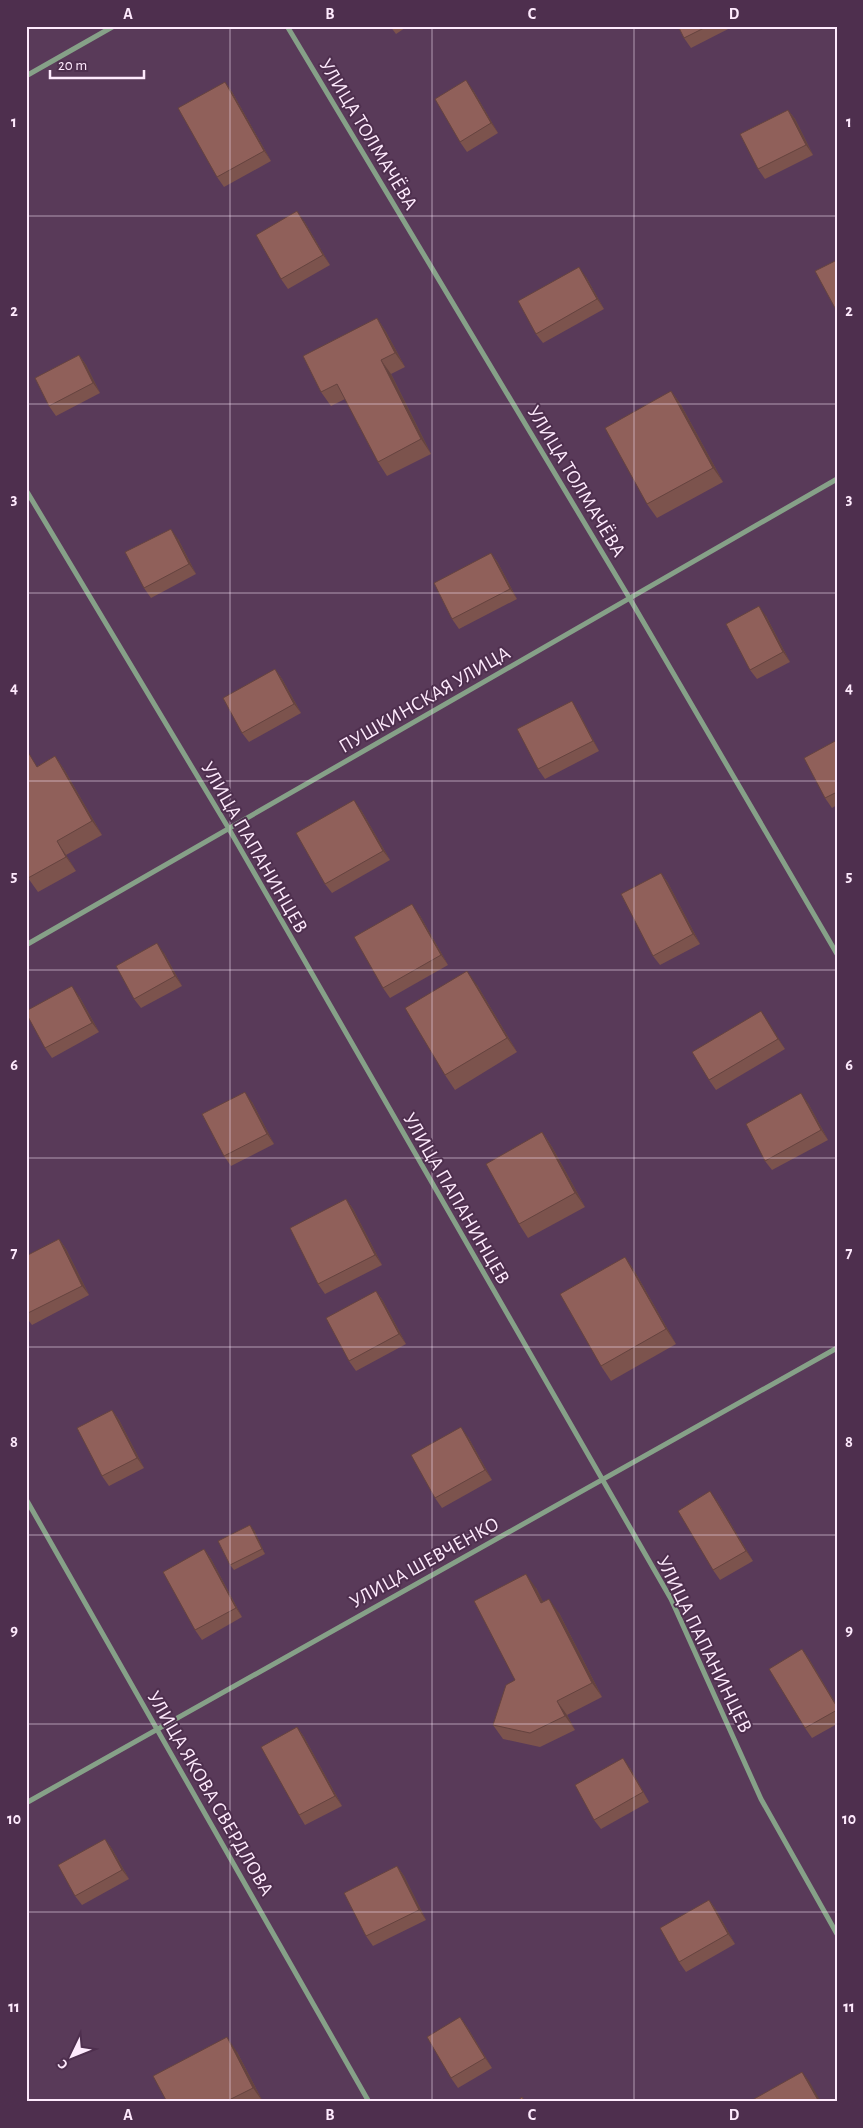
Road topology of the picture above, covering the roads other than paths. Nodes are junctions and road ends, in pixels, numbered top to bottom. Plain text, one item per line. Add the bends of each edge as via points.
1 (114, 26) edge
2 (287, 26) edge
3 (26, 76) edge
4 (837, 480) edge
5 (26, 490) edge
6 (630, 599) junction
7 (229, 829) junction
8 (26, 945) edge
9 (837, 954) edge
10 (837, 1348) edge
11 (602, 1480) junction
12 (26, 1499) edge
13 (157, 1729) junction
14 (26, 1803) edge
15 (837, 1934) edge
16 (369, 2102) edge

1 - 3 street
2 - 6 street, УЛИЦА ТОЛМАЧЁВА
4 - 6 street, ПУШКИНСКАЯ УЛИЦА
5 - 7 street, УЛИЦА ПАПАНИНЦЕВ
6 - 7 street, ПУШКИНСКАЯ УЛИЦА
6 - 9 street, УЛИЦА ТОЛМАЧЁВА
7 - 8 street, ПУШКИНСКАЯ УЛИЦА
7 - 11 street, УЛИЦА ПАПАНИНЦЕВ
10 - 11 street, УЛИЦА ШЕВЧЕНКО
11 - 13 street, УЛИЦА ШЕВЧЕНКО
11 - 15 street, УЛИЦА ПАПАНИНЦЕВ via 671,1599 761,1800
12 - 13 street, УЛИЦА ЯКОВА СВЕРДЛОВА
13 - 14 street, УЛИЦА ШЕВЧЕНКО
13 - 16 street, УЛИЦА ЯКОВА СВЕРДЛОВА

